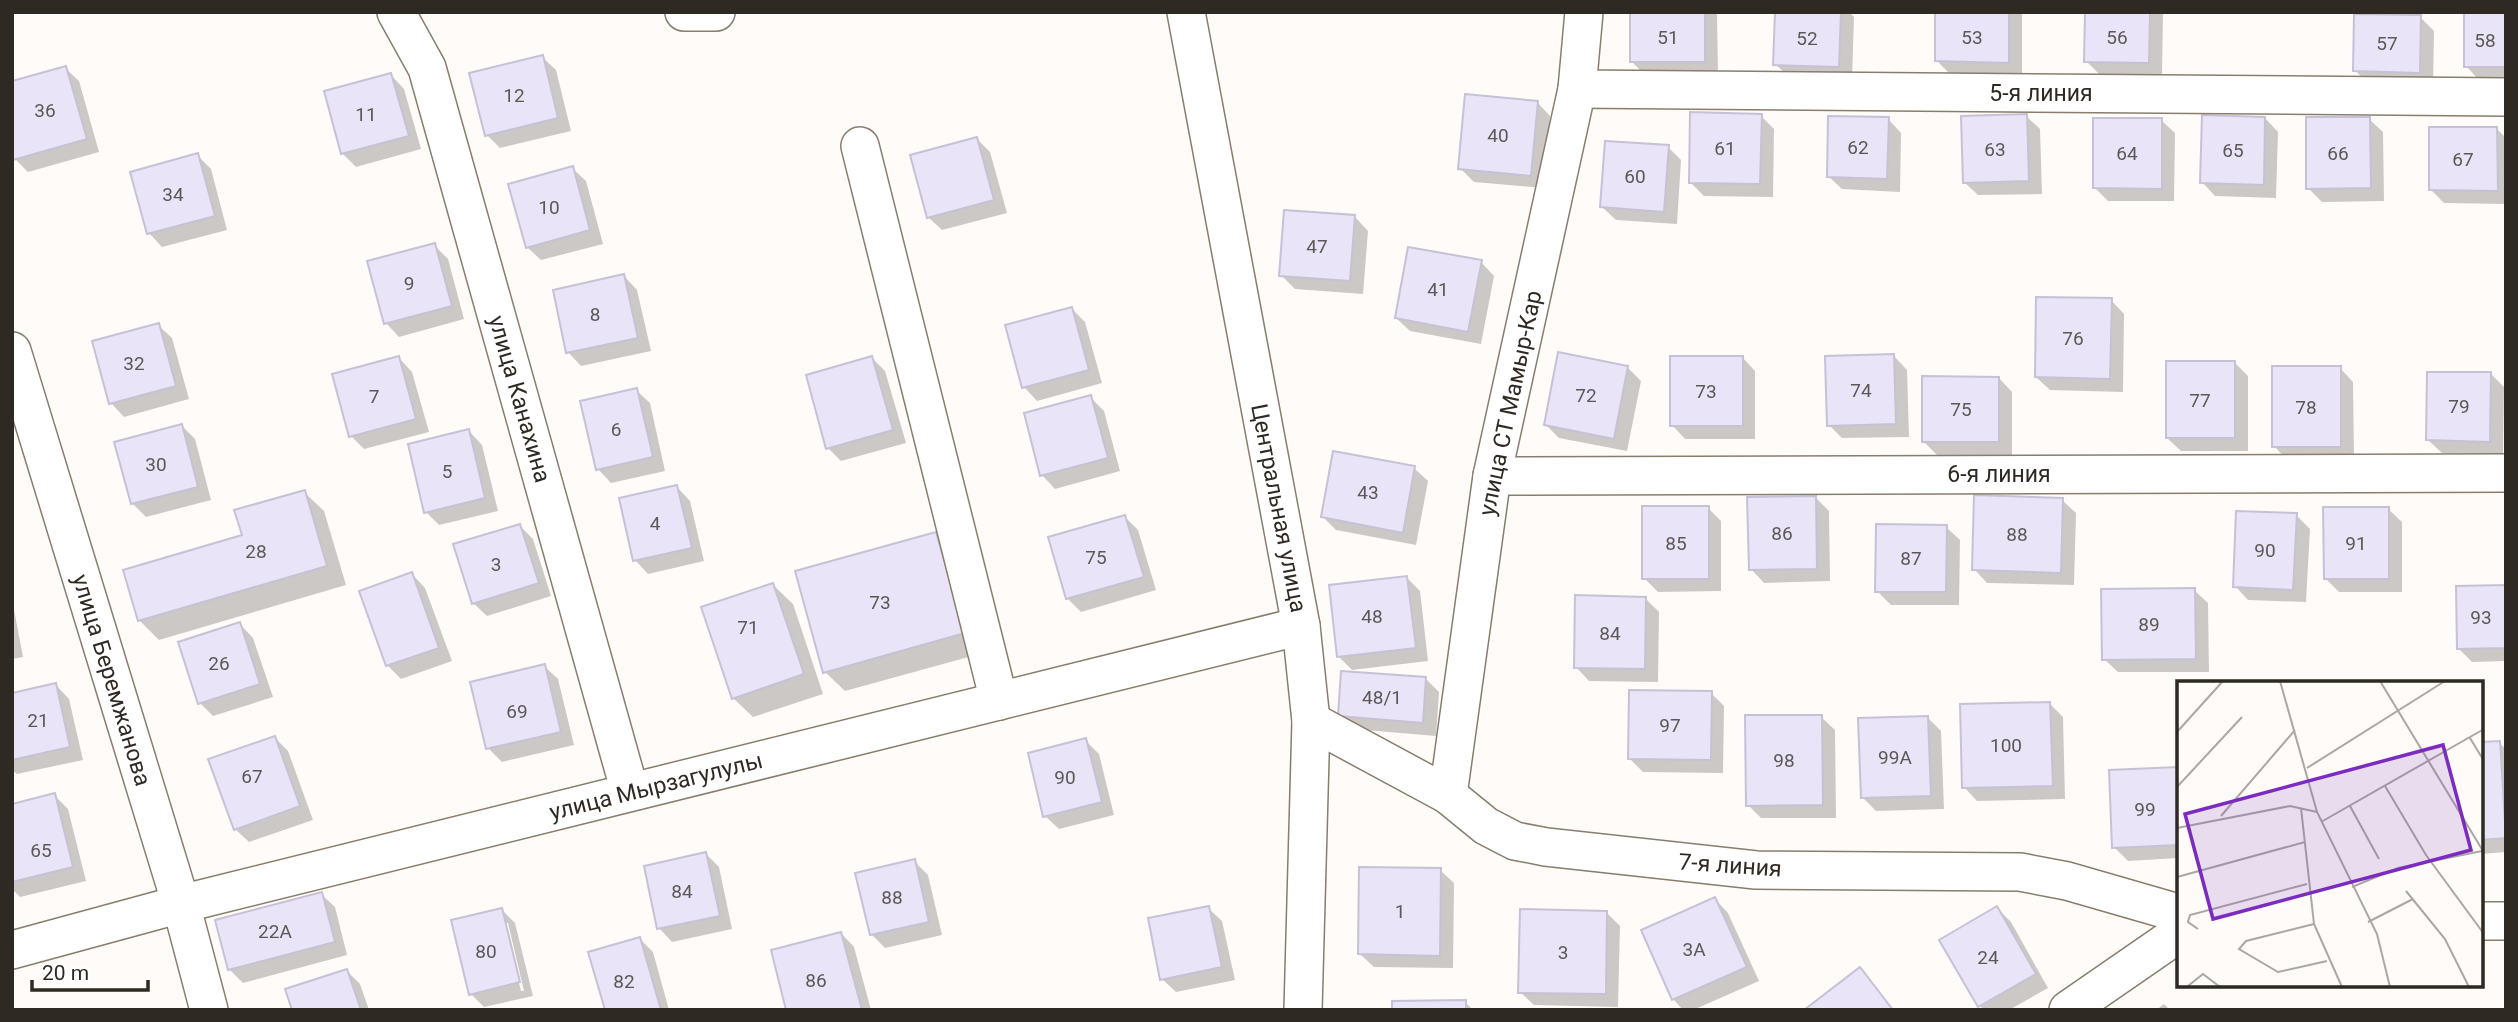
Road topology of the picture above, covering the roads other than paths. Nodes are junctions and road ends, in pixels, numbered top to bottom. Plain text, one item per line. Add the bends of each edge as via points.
1 (396, 12) edge
2 (684, 12) edge
3 (716, 12) edge
4 (1185, 12) edge
5 (1584, 12) edge
6 (1577, 89) junction
7 (2506, 97) edge
8 (860, 146) dead end
9 (12, 351) edge
10 (2506, 472) edge
11 (1492, 476) junction
12 (1301, 626) junction
13 (999, 701) junction
14 (1311, 722) junction
15 (630, 792) junction
16 (1448, 795) junction
17 (181, 904) junction
18 (2177, 912) edge
19 (2483, 921) edge
20 (2506, 921) edge
21 (2177, 935) edge
22 (12, 950) edge
23 (209, 1010) edge
24 (1303, 1010) edge
25 (2067, 1010) edge

1 - 15 street, улица Канахина via 427,68
2 - 3 street
4 - 12 street, Центральная улица
5 - 6 street, улица СТ Мамыр-Кар
6 - 7 street, 5-я линия
6 - 11 street, улица СТ Мамыр-Кар
8 - 13 street
9 - 17 street, улица Беремжанова
10 - 11 street, 6-я линия
11 - 16 street, улица СТ Мамыр-Кар
12 - 13 street, улица Мырзагулулы
12 - 14 street, Центральная улица
13 - 15 street, улица Мырзагулулы
14 - 16 street, 7-я линия
14 - 24 street, Центральная улица
15 - 17 street, улица Мырзагулулы
16 - 18 street, 7-я линия via 1496,831 1515,841 1546,847 1756,870 2020,872
17 - 22 street, улица Мырзагулулы
17 - 23 street, улица Беремжанова
19 - 20 street
21 - 25 street

